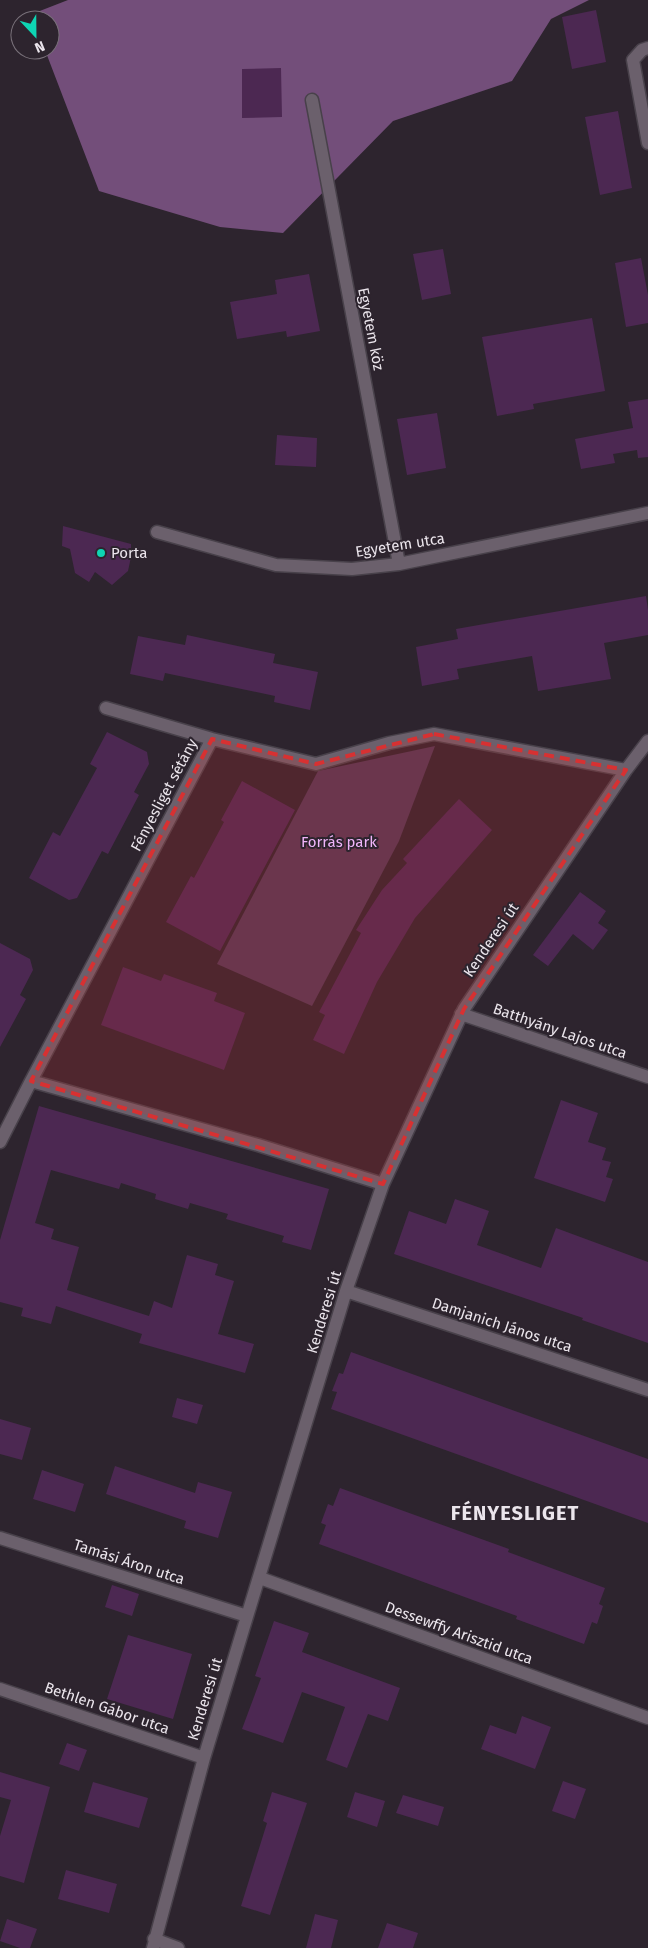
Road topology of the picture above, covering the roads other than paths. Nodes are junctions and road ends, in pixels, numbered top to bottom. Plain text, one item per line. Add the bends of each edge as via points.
1 (648, 48) edge
2 (312, 100) dead end
3 (648, 143) edge
4 (648, 513) edge
5 (157, 532) dead end
6 (399, 564) junction
7 (106, 708) dead end
8 (212, 739) junction
9 (648, 740) edge
10 (626, 770) junction
11 (461, 1014) junction
12 (648, 1077) edge
13 (31, 1081) junction
14 (0, 1142) edge
15 (383, 1184) junction
16 (346, 1291) junction
17 (648, 1390) edge
18 (0, 1538) edge
19 (260, 1578) junction
20 (248, 1616) junction
21 (0, 1689) edge
22 (648, 1718) edge
23 (204, 1758) junction
24 (153, 1943) edge
25 (178, 1948) edge

1 - 3 street via 633,60
2 - 6 street, Egyetem köz
4 - 6 street, Egyetem utca
5 - 6 street, Egyetem utca via 276,565 352,569
7 - 8 street
8 - 10 street, Fényesliget sétány via 316,764 434,734
8 - 13 street, Fényesliget sétány
9 - 10 street, Kenderesi út
10 - 11 street, Kenderesi út
11 - 12 street, Batthyány Lajos utca
11 - 15 street, Kenderesi út
13 - 14 street, Fényesliget sétány
13 - 15 street
15 - 16 street, Kenderesi út
16 - 17 street, Damjanich János utca
16 - 19 street, Kenderesi út
18 - 20 street, Tamási Áron utca
19 - 20 street, Kenderesi út
19 - 22 street, Dessewffy Arisztid utca
20 - 23 street, Kenderesi út
21 - 23 street, Bethlen Gábor utca
23 - 24 street, Kenderesi út
24 - 25 street

